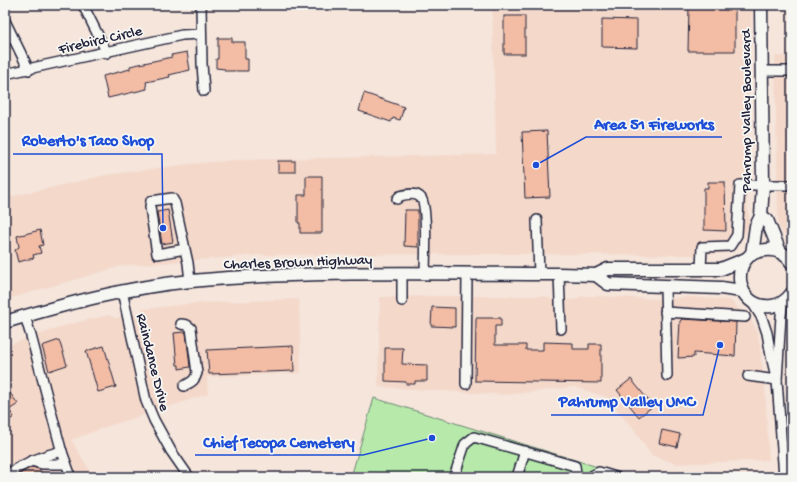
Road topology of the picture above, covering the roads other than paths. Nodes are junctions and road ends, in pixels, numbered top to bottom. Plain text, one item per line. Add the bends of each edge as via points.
1 (83, 5) edge
2 (201, 5) edge
3 (760, 5) edge
4 (5, 21) edge
5 (202, 34) junction
6 (107, 52) junction
7 (29, 70) junction
8 (761, 71) junction
9 (792, 71) edge
10 (5, 74) edge
11 (204, 91) dead end
12 (763, 184) junction
13 (792, 185) edge
14 (398, 199) dead end
15 (761, 216) junction
16 (537, 220) dead end
17 (185, 249) junction
18 (780, 252) junction
19 (749, 256) junction
20 (792, 263) edge
21 (701, 269) junction
22 (402, 274) junction
23 (425, 274) junction
24 (467, 274) junction
25 (539, 274) junction
26 (559, 274) junction
27 (596, 275) junction
28 (190, 281) junction
29 (665, 286) junction
30 (122, 291) junction
31 (742, 291) junction
32 (792, 293) edge
33 (402, 301) dead end
34 (752, 302) junction
35 (784, 302) junction
36 (665, 312) junction
37 (25, 316) junction
38 (746, 316) dead end
39 (5, 322) edge
40 (181, 324) dead end
41 (561, 329) dead end
42 (667, 376) dead end
43 (748, 376) dead end
44 (777, 380) junction
45 (466, 384) dead end
46 (184, 386) dead end
47 (62, 451) junction
48 (525, 451) junction
49 (31, 461) junction
50 (66, 464) junction
51 (792, 472) edge
52 (5, 476) edge
53 (67, 477) edge
54 (189, 477) edge
55 (454, 477) edge
56 (517, 477) edge
57 (575, 477) edge
58 (592, 477) edge
59 (616, 477) edge
60 (784, 477) edge
61 (789, 477) edge

1 - 6 street
2 - 5 street
3 - 8 main road, Pahrump Valley Boulevard
4 - 7 street
5 - 6 street, Firebird Circle via 182,35
5 - 11 street
6 - 7 street, Firebird Circle
7 - 10 street, Firebird Circle
8 - 9 street
8 - 12 main road, Pahrump Valley Boulevard
12 - 13 street
12 - 15 main road, Pahrump Valley Boulevard
12 - 21 street via 740,185 737,235 730,246 702,246
14 - 23 street via 410,194 419,196 424,202
15 - 18 main road via 767,220
15 - 19 main road, Pahrump Valley Boulevard
16 - 25 street
17 - 17 street via 172,198 151,201 157,254
17 - 28 street
18 - 19 main road, Charles Brown Highway via 771,249 761,250
18 - 20 main road
19 - 21 main road, Charles Brown Highway via 721,269
19 - 31 main road, Pahrump Valley Boulevard via 739,274
21 - 27 main road, Charles Brown Highway via 608,269
22 - 23 main road, Charles Brown Highway
22 - 28 main road, Charles Brown Highway via 289,274
22 - 33 street
23 - 24 main road, Charles Brown Highway
24 - 25 main road, Charles Brown Highway
24 - 45 street
25 - 26 main road, Charles Brown Highway
26 - 27 main road, Charles Brown Highway
26 - 41 street
27 - 29 main road, Charles Brown Highway via 608,284
28 - 30 main road, Charles Brown Highway
29 - 31 main road, Charles Brown Highway
29 - 36 street
30 - 37 main road, Charles Brown Highway
30 - 54 street, Raindance Drive via 146,401 171,451
31 - 34 main road
32 - 35 main road
34 - 35 main road via 768,306
34 - 44 street via 762,318 767,333
35 - 44 street
36 - 38 street
36 - 42 street
37 - 39 main road, Charles Brown Highway
37 - 47 street
40 - 46 street via 191,328 197,373 192,382
43 - 44 street
44 - 60 street
47 - 49 street
47 - 50 street
48 - 55 street via 474,437 465,444
48 - 56 street
48 - 57 street via 575,466
49 - 50 street via 42,464
49 - 52 street
50 - 53 street via 69,471
51 - 61 street
58 - 59 street via 599,472

